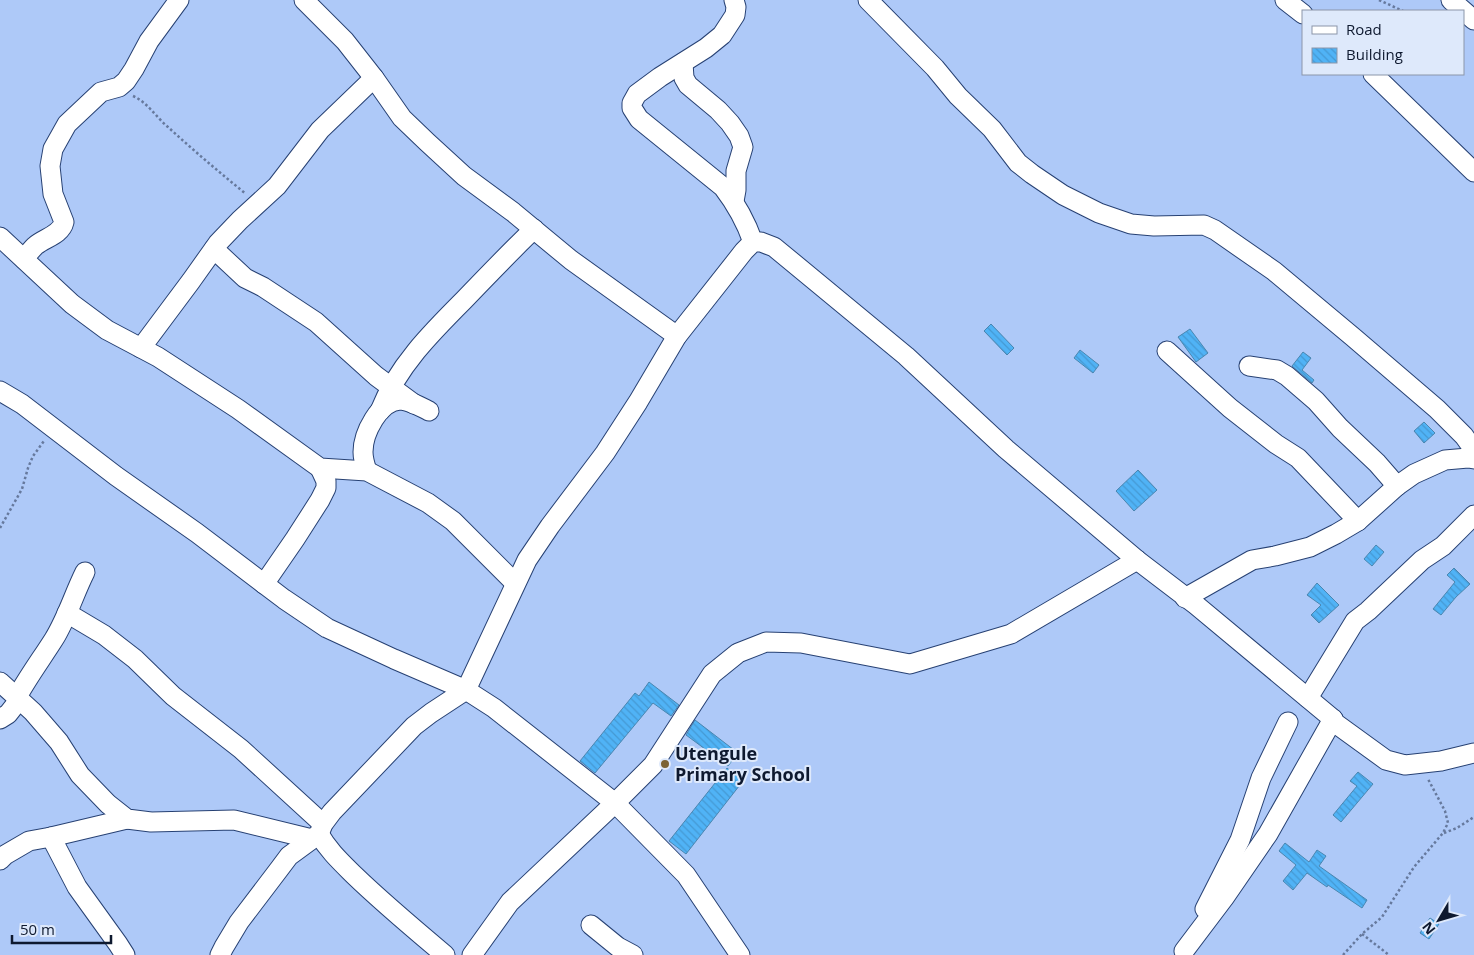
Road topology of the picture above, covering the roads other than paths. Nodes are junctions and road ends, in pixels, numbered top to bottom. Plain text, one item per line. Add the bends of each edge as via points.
1 (178, 0) edge
2 (304, 0) edge
3 (734, 0) edge
4 (868, 0) edge
5 (1284, 0) edge
6 (1451, 0) edge
7 (1462, 10) edge
8 (1464, 11) edge
9 (1302, 13) edge
10 (1474, 20) edge
11 (683, 63) junction
12 (1374, 75) edge
13 (374, 78) junction
14 (1474, 172) edge
15 (734, 201) junction
16 (534, 229) junction
17 (0, 237) edge
18 (753, 242) junction
19 (214, 249) junction
20 (24, 259) junction
21 (677, 336) junction
22 (141, 348) junction
23 (1167, 351) dead end
24 (1248, 366) dead end
25 (391, 386) junction
26 (0, 391) edge
27 (380, 411) junction
28 (1474, 450) edge
29 (1474, 459) edge
30 (320, 468) junction
31 (368, 471) junction
32 (1397, 486) junction
33 (1474, 515) edge
34 (1358, 521) junction
35 (1137, 560) junction
36 (85, 572) dead end
37 (515, 583) junction
38 (264, 584) junction
39 (1186, 598) junction
40 (67, 613) junction
41 (0, 682) edge
42 (466, 690) junction
43 (1308, 698) junction
44 (18, 699) junction
45 (0, 719) edge
46 (1333, 719) junction
47 (1288, 722) dead end
48 (1474, 753) edge
49 (615, 803) junction
50 (127, 818) junction
51 (318, 832) junction
52 (52, 837) junction
53 (0, 860) edge
54 (591, 925) dead end
55 (1183, 953) edge
56 (219, 954) edge
57 (124, 955) edge
58 (445, 955) edge
59 (472, 955) edge
60 (633, 955) edge
61 (740, 955) edge

1 - 20 street via 149,40 126,81 119,87 101,92 67,124 53,149 50,166 53,194 64,225 37,244
2 - 13 street via 345,41
3 - 11 street via 735,14 722,35
4 - 28 street via 992,129 1018,164 1063,195 1131,224 1204,225 1215,230 1274,271 1353,337 1437,409
5 - 9 street
6 - 7 street
8 - 10 street
11 - 15 street via 688,85 718,110 739,136 743,147 736,171
11 - 15 street via 637,94 632,108 639,119 723,187
12 - 14 street
13 - 16 street via 408,124 464,176
13 - 19 street via 320,130 277,186
15 - 18 street
16 - 21 street via 571,260
16 - 25 street via 422,343
17 - 20 street
18 - 21 street
18 - 35 street via 774,246 877,331 1006,449
19 - 22 street
19 - 25 street via 245,278 316,322
20 - 22 street via 72,304 107,330
21 - 37 street via 619,432 550,526
22 - 30 street via 238,409
23 - 34 street via 1230,408 1298,458
24 - 32 street via 1277,370 1287,376 1316,401
25 - 27 street
25 - 27 street via 422,407 401,400 385,405
26 - 38 street
27 - 31 street via 368,431 363,451
29 - 32 street via 1445,460
30 - 31 street
30 - 38 street via 326,488
31 - 37 street via 428,503 453,521
32 - 34 street
33 - 43 street via 1356,621
34 - 39 street via 1310,547 1252,560
35 - 39 street
35 - 49 street via 1011,634 910,664 801,643 766,642 738,653 712,674 653,765
36 - 40 street
37 - 42 street
38 - 42 street via 327,628
39 - 43 street
40 - 44 street
40 - 51 street via 104,635 135,659 173,696 240,749
41 - 44 street
42 - 49 street via 494,708
42 - 51 street via 414,726 332,812
43 - 46 street
44 - 45 street via 8,714
44 - 50 street via 59,742 80,775
46 - 48 street via 1386,760 1405,765 1441,762
46 - 55 street via 1268,834
47 - 55 street via 1261,778 1240,840
49 - 59 street via 510,902
49 - 61 street via 686,875
50 - 51 street via 151,822 234,820
50 - 52 street
51 - 56 street via 289,856
51 - 58 street via 334,856 371,892
52 - 53 street via 28,841
52 - 57 street via 77,887
54 - 60 street

